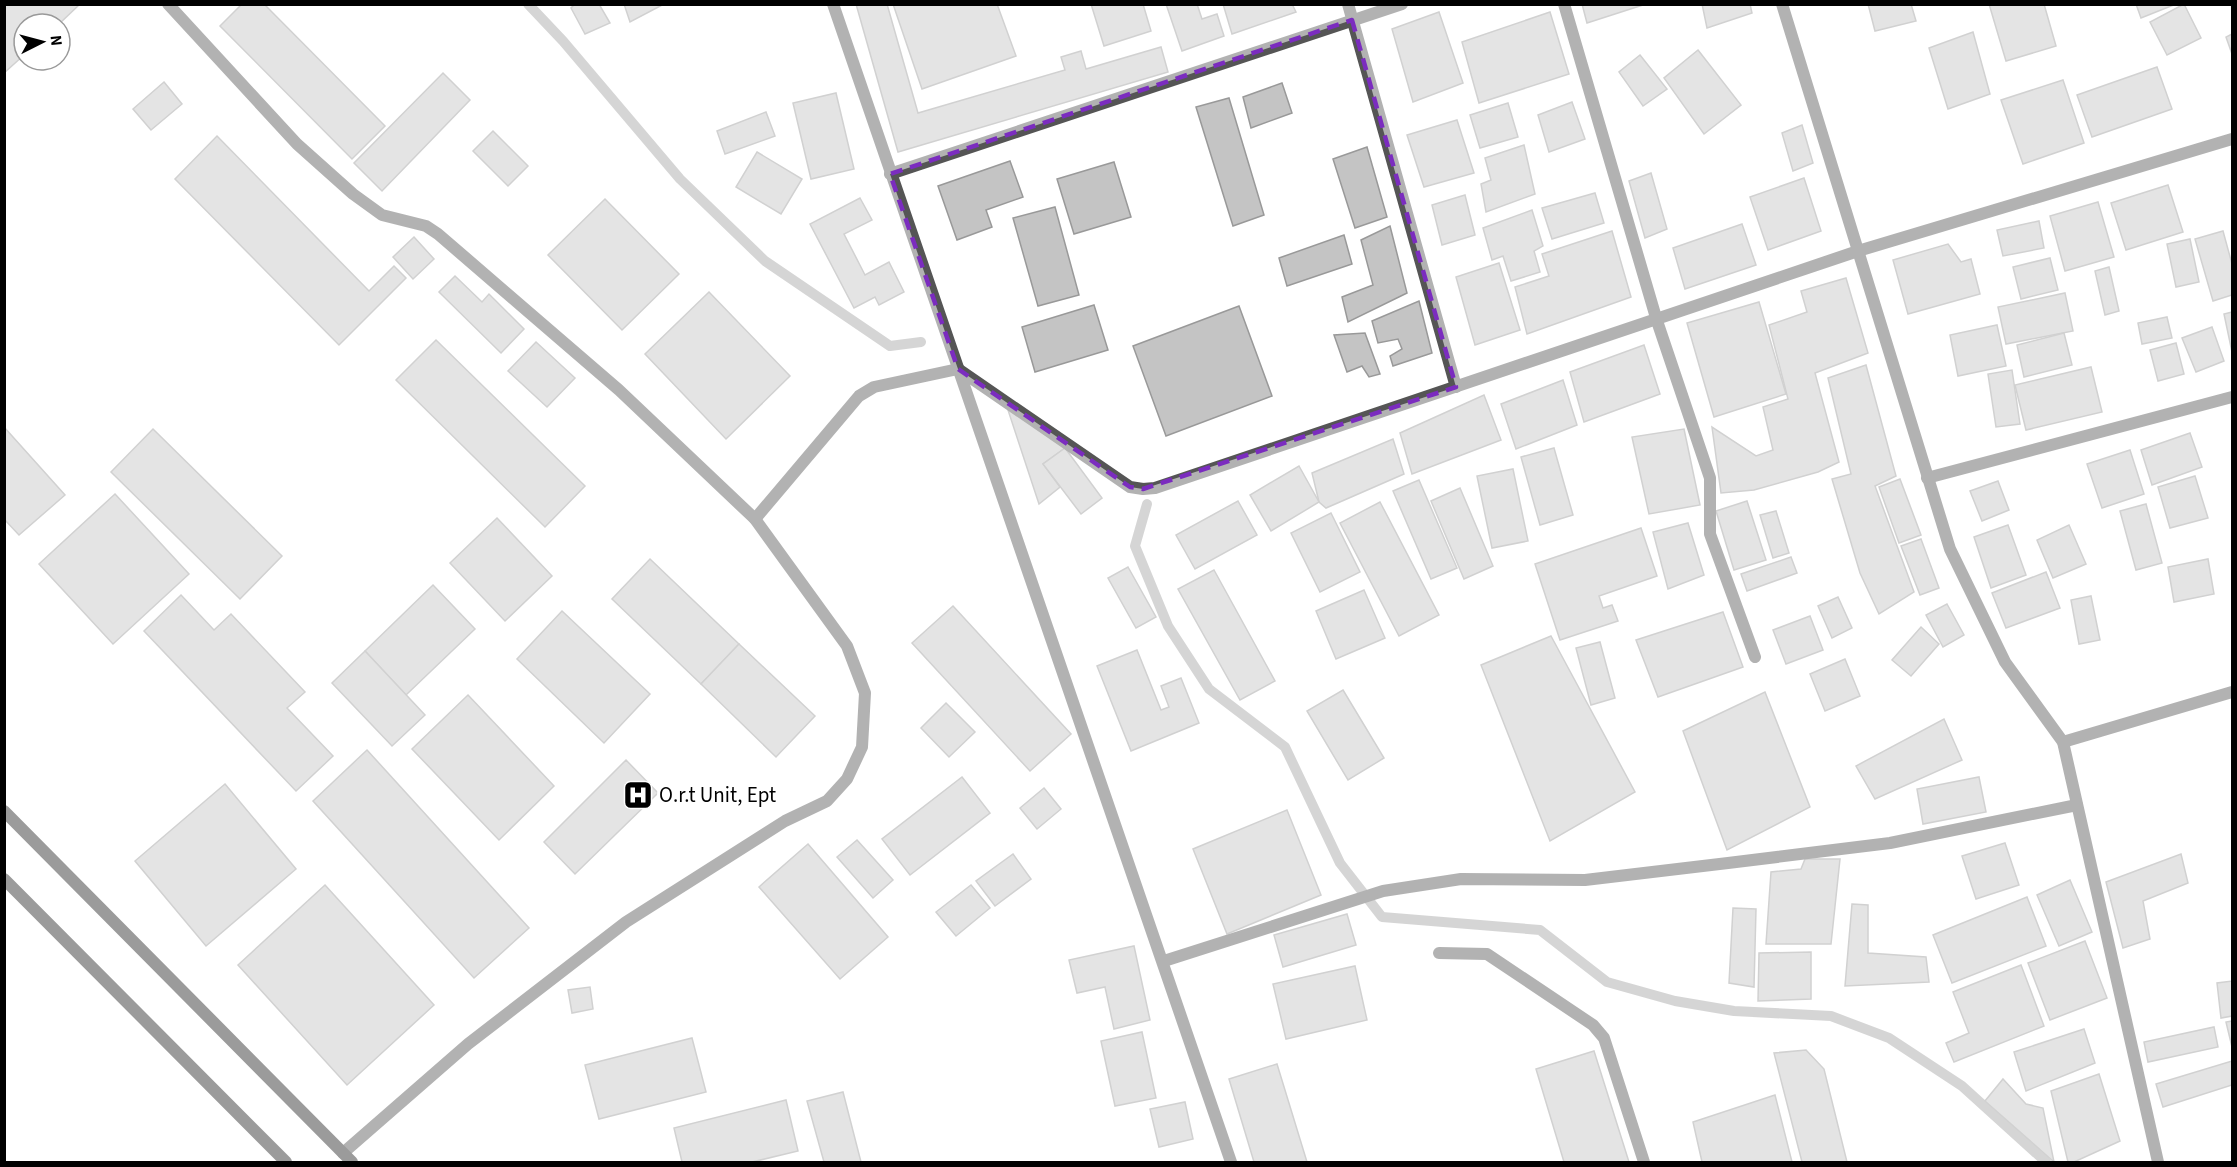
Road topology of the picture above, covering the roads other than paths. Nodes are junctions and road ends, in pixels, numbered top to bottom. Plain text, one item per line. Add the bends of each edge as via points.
1 (168, 4) edge
2 (833, 4) edge
3 (1347, 4) edge
4 (1402, 4) edge
5 (1564, 4) edge
6 (1782, 4) edge
7 (1352, 20) junction
8 (2232, 139) edge
9 (890, 174) junction
10 (1858, 251) junction
11 (1657, 321) junction
12 (958, 369) junction
13 (1456, 387) junction
14 (2232, 397) edge
15 (1927, 478) junction
16 (755, 519) junction
17 (1755, 657) dead end
18 (2232, 692) edge
19 (2063, 742) junction
20 (2077, 805) junction
21 (4, 811) edge
22 (4, 879) edge
23 (1439, 953) dead end
24 (1164, 961) junction
25 (343, 1153) junction
26 (286, 1162) edge
27 (352, 1162) edge
28 (1231, 1162) edge
29 (1644, 1162) edge
30 (2158, 1162) edge

1 - 16 street via 297,144 353,194 382,215 426,226 438,234 619,390
2 - 9 street
3 - 7 street
4 - 7 street
5 - 11 street
6 - 10 street
7 - 9 street
7 - 13 street
8 - 10 street
9 - 12 street
10 - 11 street
10 - 15 street
11 - 13 street
11 - 17 street via 1710,478 1710,534
12 - 13 street via 1130,487 1143,489
12 - 16 street via 874,387 859,396
12 - 24 street
14 - 15 street
15 - 19 street via 1950,549 1990,634 2005,662
16 - 25 street via 847,646 865,693 862,747 847,779 828,801 785,821 626,922 468,1044
18 - 19 street
19 - 20 street
20 - 24 street via 1890,843 1740,862 1585,880 1461,879 1383,891
20 - 30 street
21 - 25 main road
22 - 26 main road
23 - 29 street via 1487,954 1593,1024 1604,1038
24 - 28 street
25 - 27 main road

